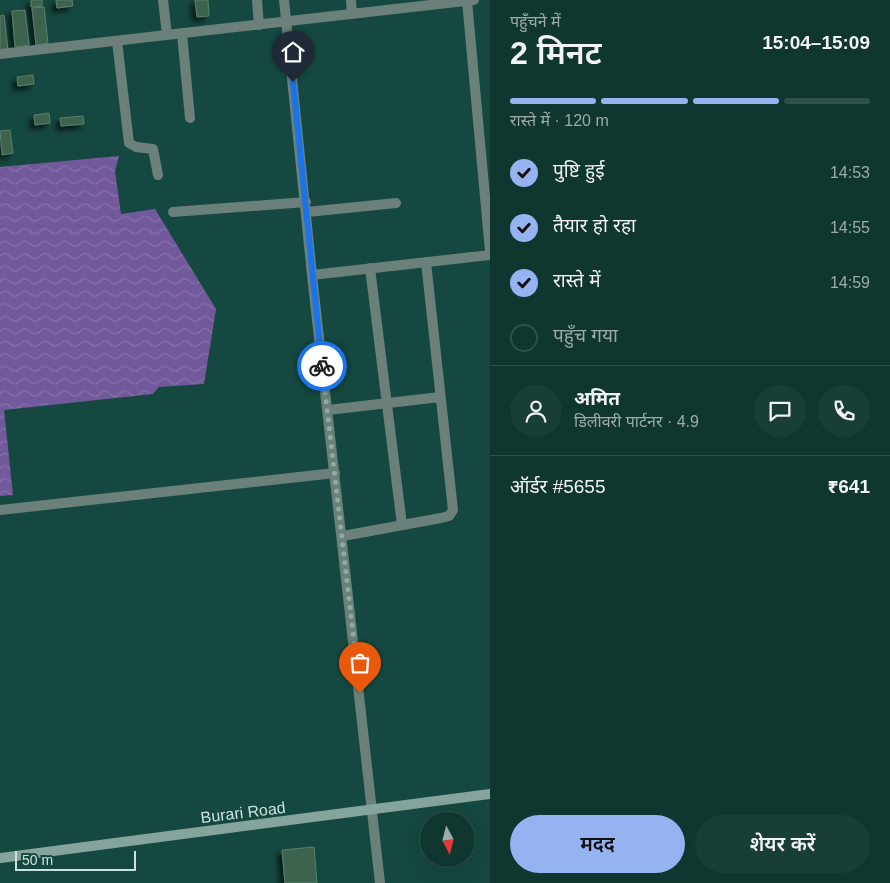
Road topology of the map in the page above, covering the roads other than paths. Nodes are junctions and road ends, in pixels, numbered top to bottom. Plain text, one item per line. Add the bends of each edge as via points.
1 (163, 0) edge
2 (257, 0) edge
3 (284, 0) edge
4 (351, 0) edge
5 (470, 0) edge
6 (412, 3) edge
7 (352, 14) junction
8 (286, 22) junction
9 (259, 25) junction
10 (182, 34) junction
11 (167, 35) junction
12 (117, 41) junction
13 (0, 54) edge
14 (190, 118) dead end
15 (158, 175) dead end
16 (396, 203) dead end
17 (306, 207) junction
18 (173, 212) dead end
19 (490, 253) edge
20 (426, 262) junction
21 (370, 268) junction
22 (312, 274) junction
23 (440, 397) junction
24 (386, 403) junction
25 (328, 410) junction
26 (334, 473) junction
27 (0, 510) edge
28 (402, 525) junction
29 (343, 536) junction
30 (490, 794) edge
31 (373, 811) junction
32 (0, 858) edge
33 (380, 883) edge

1 - 11 street
2 - 9 street
3 - 8 street
4 - 7 street
5 - 6 street
5 - 19 street
6 - 7 street
7 - 8 street
8 - 9 street
8 - 17 street
9 - 10 street
10 - 11 street
10 - 14 street
11 - 12 street
12 - 13 street
12 - 15 street via 129,143 153,149
16 - 17 street
17 - 18 street
17 - 22 street
19 - 20 street
20 - 21 street
20 - 23 street
21 - 22 street
21 - 24 street
22 - 25 street
23 - 24 street
23 - 28 street via 452,510 449,516
24 - 25 street
24 - 28 street
25 - 26 street
26 - 27 street
26 - 29 street
28 - 29 street
29 - 31 street
30 - 31 main road, Burari Road
31 - 32 main road, Burari Road
31 - 33 street

